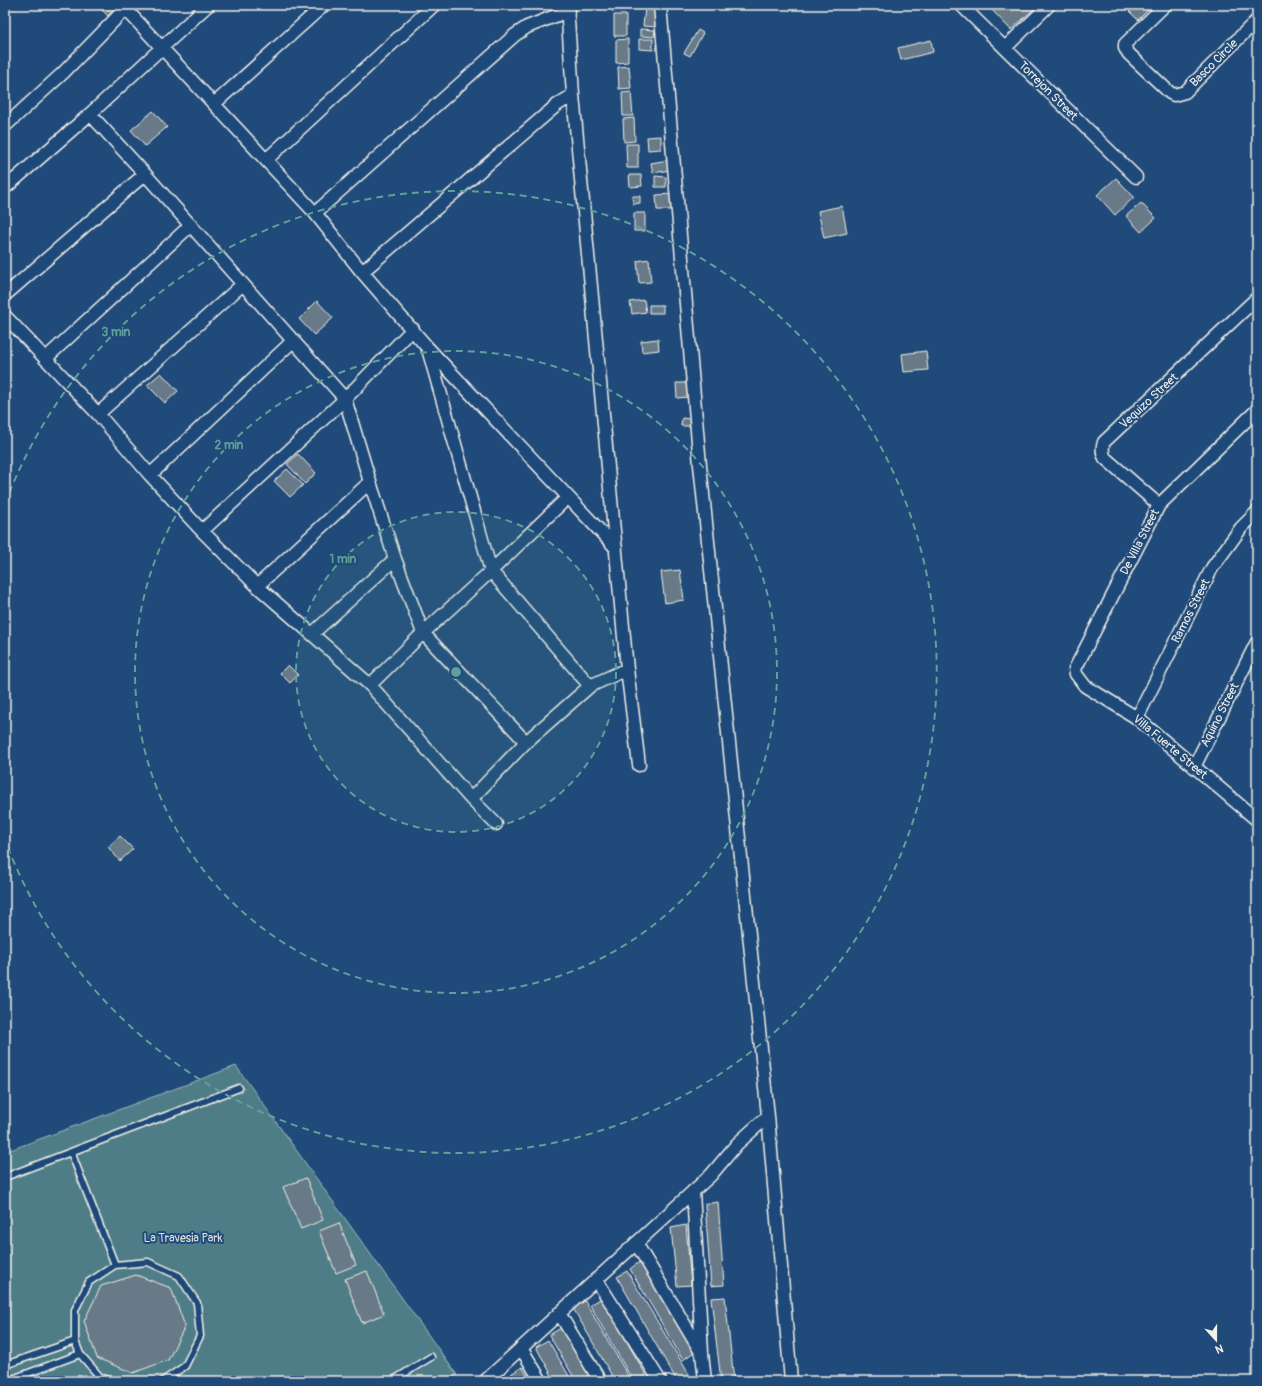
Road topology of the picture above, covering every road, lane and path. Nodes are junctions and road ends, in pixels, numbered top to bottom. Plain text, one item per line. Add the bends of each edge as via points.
1 (208, 5) edge
2 (324, 5) edge
3 (434, 5) edge
4 (660, 5) edge
5 (961, 5) edge
6 (1049, 5) edge
7 (1165, 5) edge
8 (126, 6) edge
9 (568, 8) edge
10 (1257, 20) edge
11 (162, 48) junction
12 (1005, 48) junction
13 (573, 95) junction
14 (214, 104) junction
15 (90, 114) junction
16 (5, 126) edge
17 (266, 160) junction
18 (145, 174) junction
19 (1136, 177) dead end
20 (5, 188) edge
21 (315, 213) junction
22 (191, 225) junction
23 (362, 272) junction
24 (243, 284) junction
25 (5, 295) edge
26 (1257, 298) edge
27 (5, 316) edge
28 (413, 329) junction
29 (294, 340) junction
30 (427, 347) junction
31 (45, 359) junction
32 (346, 399) junction
33 (1257, 410) edge
34 (98, 414) junction
35 (150, 475) junction
36 (370, 482) junction
37 (568, 497) junction
38 (1159, 505) junction
39 (1257, 512) edge
40 (202, 531) junction
41 (616, 548) junction
42 (395, 559) junction
43 (491, 571) junction
44 (257, 586) junction
45 (422, 633) junction
46 (312, 634) junction
47 (1257, 642) edge
48 (627, 669) junction
49 (1080, 680) joint
50 (370, 685) junction
51 (590, 686) junction
52 (1137, 718) junction
53 (526, 742) junction
54 (639, 765) dead end
55 (1194, 767) junction
56 (471, 799) junction
57 (1257, 819) edge
58 (496, 824) dead end
59 (238, 1088) dead end
60 (768, 1116) junction
61 (71, 1152) junction
62 (5, 1177) edge
63 (693, 1191) junction
64 (636, 1243) junction
65 (115, 1265) junction
66 (596, 1279) junction
67 (559, 1313) junction
68 (75, 1341) junction
69 (521, 1348) junction
70 (702, 1353) junction
71 (80, 1354) junction
72 (431, 1357) dead end
73 (5, 1365) edge
74 (7, 1381) edge
75 (111, 1381) edge
76 (163, 1381) edge
77 (392, 1381) edge
78 (485, 1381) edge
79 (541, 1381) edge
80 (600, 1381) edge
81 (660, 1381) edge
82 (705, 1381) edge
83 (790, 1381) edge

1 - 11 street
2 - 14 street
3 - 17 street
4 - 60 street via 700,465
5 - 12 street, Torrejon Street
6 - 12 street
7 - 10 street, Basco Circle via 1125,46 1129,54 1174,95 1185,92
8 - 11 street
8 - 16 street via 63,74
9 - 13 street
9 - 21 street via 515,35
11 - 14 street
11 - 15 street
12 - 19 street, Torrejon Street
13 - 23 street via 556,105
13 - 41 street
14 - 17 street
15 - 18 street
15 - 20 street
17 - 21 street
18 - 22 street
18 - 25 street
21 - 23 street
22 - 24 street
22 - 31 street
23 - 28 street
24 - 29 street
24 - 34 street
26 - 38 street, Vequizo Street via 1104,442 1102,448 1105,458
27 - 31 street
28 - 30 street
28 - 32 street
29 - 32 street
29 - 35 street
30 - 37 street
30 - 43 street
31 - 34 street
32 - 36 street
32 - 40 street
33 - 38 street, De Villa Street
34 - 35 street
35 - 40 street
36 - 42 street
36 - 44 street
37 - 41 street
37 - 43 street
38 - 49 street, De Villa Street via 1075,669
39 - 52 street, Ramos Street via 1241,528 1212,568
40 - 44 street
41 - 48 street
42 - 45 street
42 - 46 street
43 - 45 street
43 - 51 street
44 - 46 street
45 - 50 street
45 - 53 street
46 - 50 street
47 - 55 street, Aquino Street
48 - 51 street
48 - 54 street
49 - 52 street, Villa Fuerte Street via 1085,686
50 - 56 street
51 - 53 street
52 - 55 street, Villa Fuerte Street
53 - 56 street
55 - 57 street, Villa Fuerte Street
56 - 58 street
59 - 61 lane
60 - 63 street via 737,1144 711,1175
60 - 83 street
61 - 62 lane
61 - 65 lane
63 - 64 street
63 - 70 street
64 - 66 street
64 - 70 street
65 - 68 lane via 90,1282 82,1296 75,1310
65 - 76 lane via 148,1262 173,1273 179,1276 197,1303 200,1336 185,1366
66 - 67 street
66 - 81 street
67 - 69 street
67 - 80 street
68 - 71 lane
68 - 73 lane
69 - 78 street
69 - 79 street
70 - 82 street
71 - 74 lane
71 - 75 lane via 100,1377
72 - 77 lane

